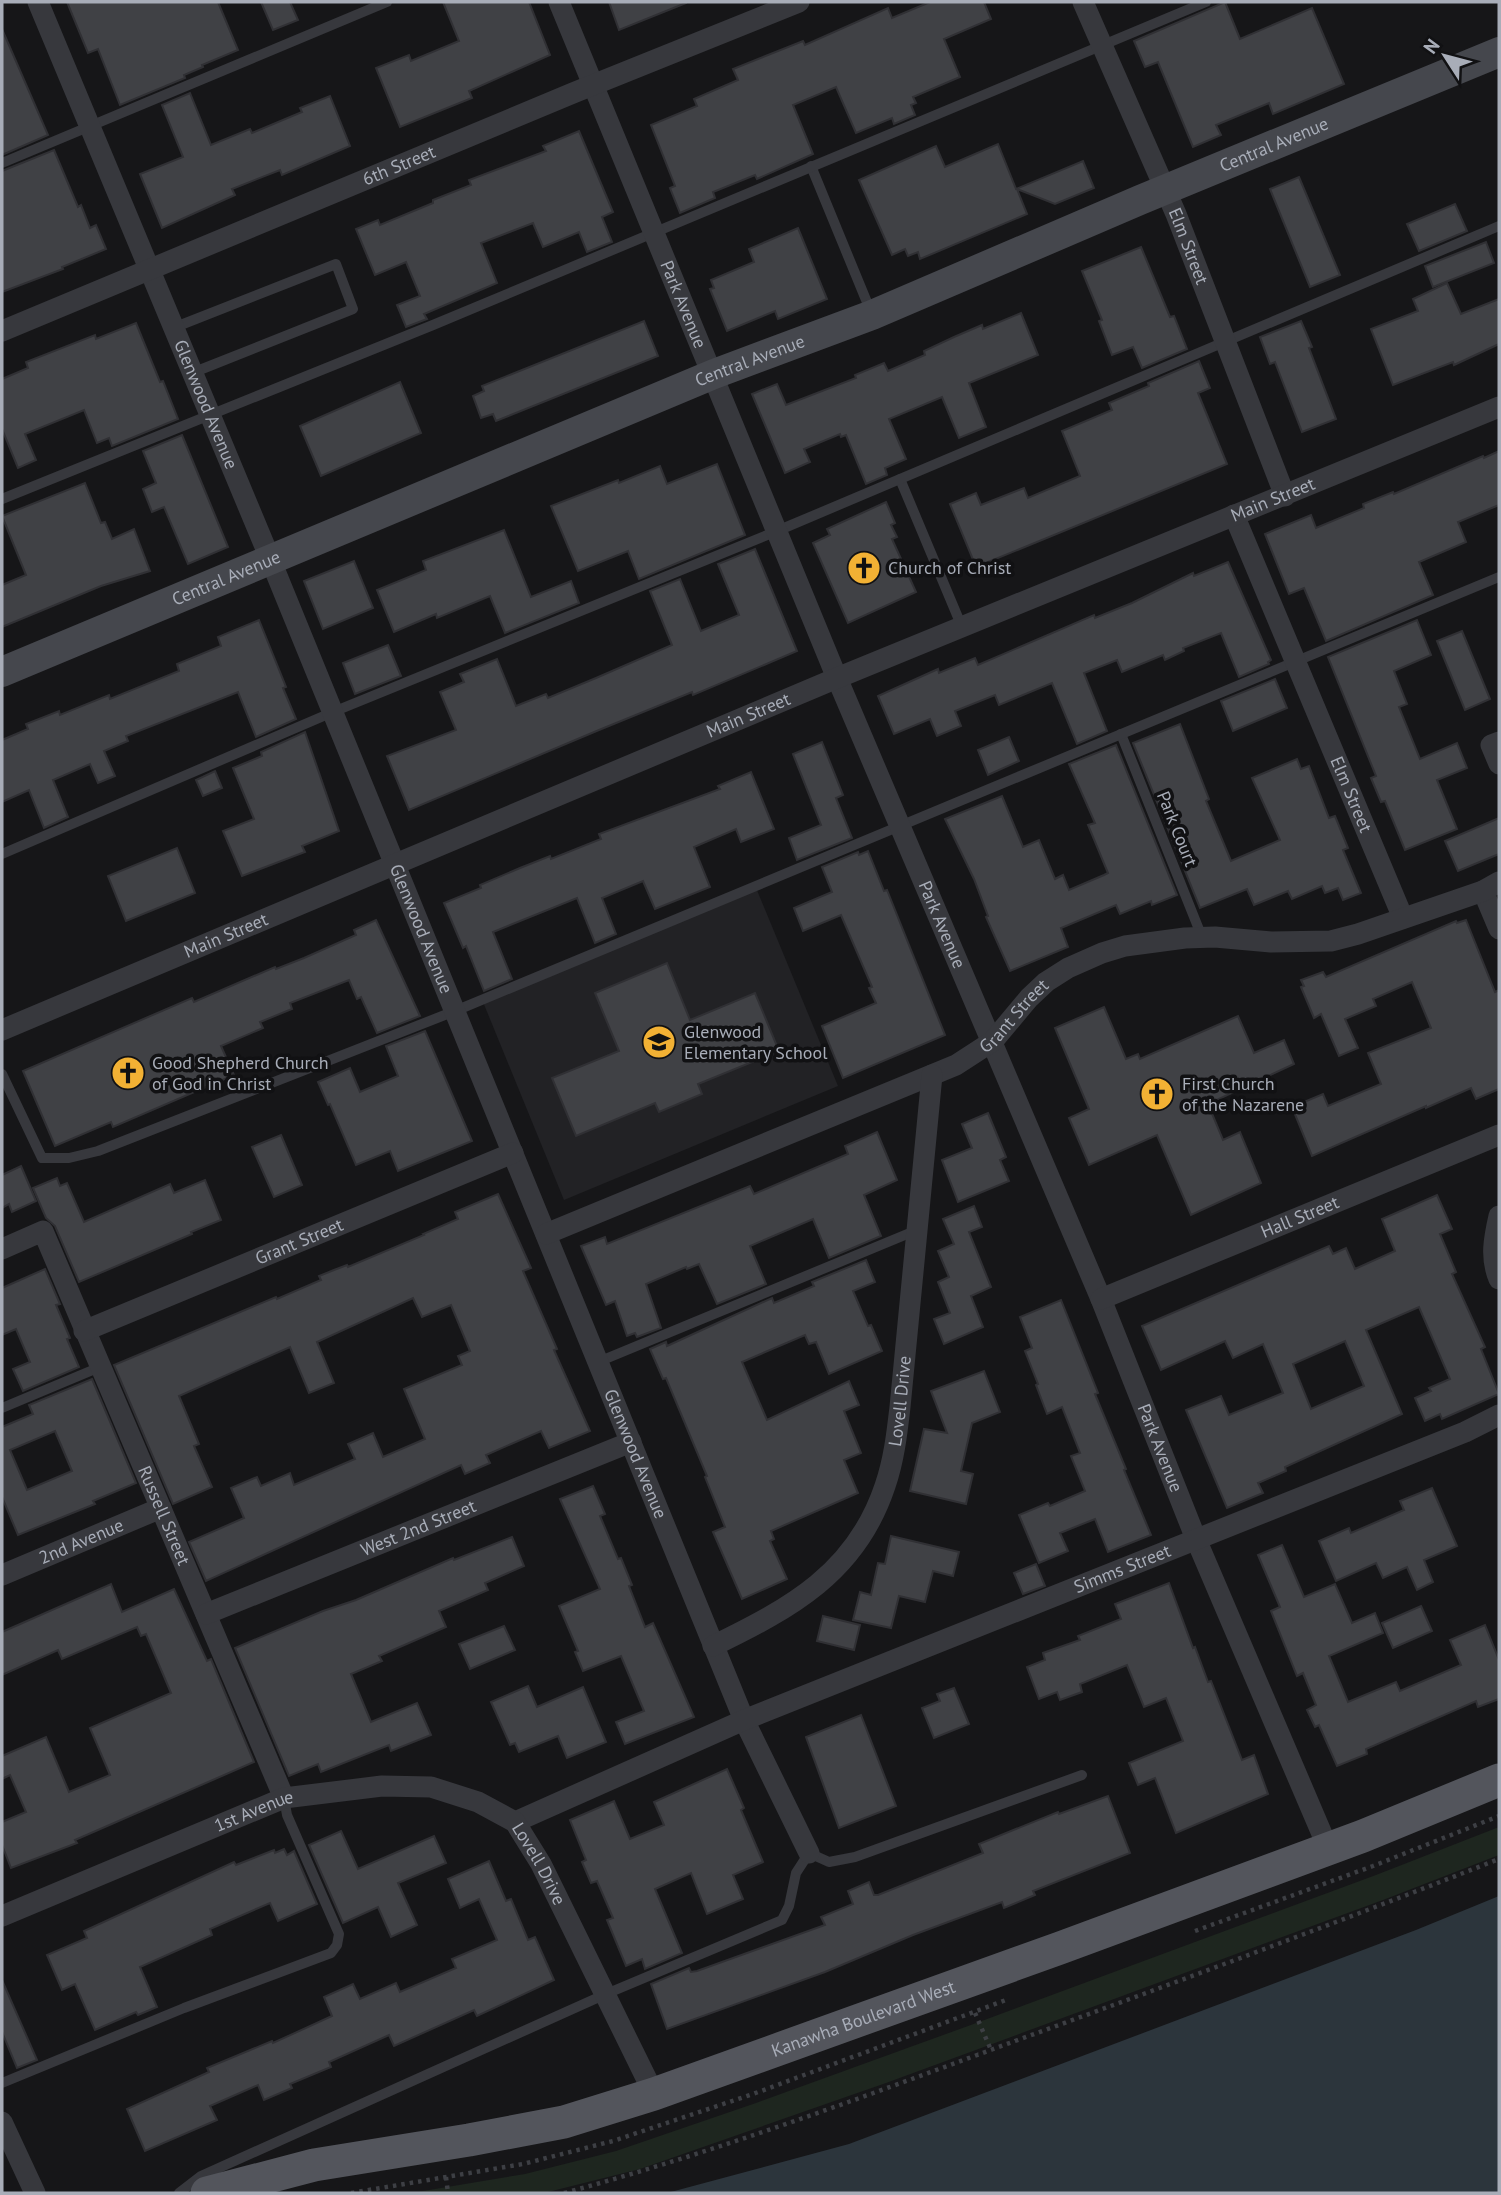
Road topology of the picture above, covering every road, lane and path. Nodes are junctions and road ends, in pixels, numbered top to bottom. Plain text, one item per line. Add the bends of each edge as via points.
1 (38, 2) edge
2 (387, 2) edge
3 (559, 2) edge
4 (799, 2) edge
5 (1083, 2) edge
6 (1206, 2) edge
7 (1102, 45) junction
8 (1499, 52) edge
9 (594, 84) junction
10 (90, 127) junction
11 (2, 163) edge
12 (811, 166) junction
13 (1165, 190) junction
14 (1499, 226) edge
15 (654, 231) junction
16 (148, 270) junction
17 (872, 315) junction
18 (173, 328) junction
19 (2, 331) edge
20 (1225, 341) junction
21 (192, 373) junction
22 (714, 374) junction
23 (1499, 407) edge
24 (210, 416) junction
25 (900, 479) junction
26 (1285, 496) junction
27 (2, 499) edge
28 (1234, 515) junction
29 (777, 531) junction
30 (271, 561) junction
31 (1499, 577) edge
32 (961, 627) junction
33 (1296, 661) junction
34 (2, 672) edge
35 (837, 678) junction
36 (332, 712) junction
37 (1121, 734) junction
38 (1499, 742) edge
39 (1499, 764) edge
40 (901, 828) junction
41 (2, 854) edge
42 (396, 864) junction
43 (1494, 888) edge
44 (1403, 918) junction
45 (1499, 929) edge
46 (1202, 937) junction
47 (455, 1011) junction
48 (2, 1030) edge
49 (993, 1041) junction
50 (2, 1074) edge
51 (932, 1075) junction
52 (1499, 1135) edge
53 (513, 1153) junction
54 (1499, 1216) edge
55 (917, 1230) junction
56 (545, 1234) junction
57 (2, 1249) edge
58 (1499, 1279) edge
59 (1101, 1299) junction
60 (84, 1331) junction
61 (598, 1362) junction
62 (100, 1367) junction
63 (2, 1408) edge
64 (1499, 1415) edge
65 (631, 1442) junction
66 (161, 1508) junction
67 (1196, 1539) junction
68 (2, 1575) edge
69 (206, 1614) junction
70 (713, 1646) junction
71 (744, 1720) junction
72 (1082, 1775) dead end
73 (1499, 1780) edge
74 (284, 1798) junction
75 (514, 1822) junction
76 (1328, 1848) junction
77 (809, 1853) junction
78 (1499, 1859) edge
79 (2, 1916) edge
80 (606, 1994) junction
81 (975, 2013) dead end
82 (991, 2050) junction
83 (2, 2083) edge
84 (654, 2094) junction
85 (2, 2122) edge
86 (446, 2177) dead end
87 (35, 2193) edge
88 (179, 2193) edge
89 (207, 2193) edge
90 (448, 2193) edge
91 (564, 2193) edge

1 - 10 street, Glenwood Avenue
2 - 10 lane
3 - 9 street, Park Avenue
4 - 9 street, 6th Street
5 - 7 street, Elm Street
6 - 7 lane
7 - 12 lane
7 - 13 street, Elm Street
8 - 13 street, Central Avenue
9 - 15 street, Park Avenue
9 - 16 street, 6th Street
10 - 11 lane
10 - 16 street, Glenwood Avenue
12 - 15 lane
12 - 17 lane
13 - 17 street, Central Avenue
13 - 20 street, Elm Street
14 - 20 lane
15 - 22 street, Park Avenue
15 - 24 lane
16 - 18 street, Glenwood Avenue
16 - 19 street, 6th Street
17 - 22 street, Central Avenue
18 - 21 street, Glenwood Avenue
18 - 21 lane via 336,264 354,309
20 - 25 lane
20 - 26 street, Elm Street
21 - 24 street, Glenwood Avenue
22 - 29 street, Park Avenue
22 - 30 street, Central Avenue
23 - 26 street, Main Street
24 - 27 lane
24 - 30 street, Glenwood Avenue
25 - 29 lane
25 - 32 lane
26 - 28 street, Main Street
28 - 32 street, Main Street
28 - 33 street, Elm Street
29 - 35 street, Park Avenue
29 - 36 lane
30 - 34 street, Central Avenue
30 - 36 street, Glenwood Avenue
31 - 33 lane
32 - 35 street, Main Street
33 - 37 lane
33 - 44 street, Elm Street
35 - 40 street, Park Avenue
35 - 42 street, Main Street
36 - 41 lane
36 - 42 street, Glenwood Avenue
37 - 40 lane
37 - 46 lane, Park Court
38 - 39 street via 1492,745
40 - 47 lane
40 - 49 street, Park Avenue
42 - 47 street, Glenwood Avenue
42 - 48 street, Main Street
43 - 44 street, Grant Street
43 - 45 street
44 - 46 street, Grant Street via 1331,941
46 - 49 street, Grant Street via 1125,946 1086,959 1046,982
47 - 50 lane via 98,1151 69,1158 42,1158
47 - 53 street, Glenwood Avenue
49 - 51 street, Grant Street
49 - 59 street, Park Avenue
51 - 55 street, Lovell Drive
51 - 56 street, Grant Street
52 - 59 street, Hall Street
53 - 56 street, Glenwood Avenue
53 - 60 street, Grant Street
54 - 58 street via 1493,1257
55 - 61 lane
55 - 70 street, Lovell Drive via 893,1459 874,1511 843,1560 813,1590 776,1615
56 - 61 street, Glenwood Avenue
57 - 60 street, Russell Street via 43,1231
59 - 67 street, Park Avenue
60 - 62 street, Russell Street
61 - 65 street, Glenwood Avenue
62 - 63 lane
62 - 66 street, Russell Street
64 - 67 street, Simms Street
65 - 69 street, West 2nd Street
65 - 70 street, Glenwood Avenue
66 - 68 street, 2nd Avenue
66 - 69 street, Russell Street
67 - 71 street, Simms Street
67 - 76 street, Park Avenue
69 - 74 street, Russell Street
70 - 71 street, Glenwood Avenue
71 - 75 street, Lovell Drive
71 - 77 street, Glenwood Avenue
72 - 77 lane via 855,1857 830,1861
73 - 76 main road, Kanawha Boulevard West
74 - 75 street, 1st Avenue via 382,1786 431,1787 478,1802
74 - 79 street, 1st Avenue
74 - 83 lane via 287,1815 339,1934 331,1953
75 - 80 street, Lovell Drive via 541,1864
76 - 84 main road, Kanawha Boulevard West
77 - 80 lane via 796,1874 782,1920
78 - 82 path
80 - 84 street, Lovell Drive
80 - 88 lane via 201,2176
81 - 82 path
82 - 91 path via 641,2173
84 - 89 main road, Kanawha Boulevard West via 564,2122 314,2165
85 - 87 street
86 - 90 path

